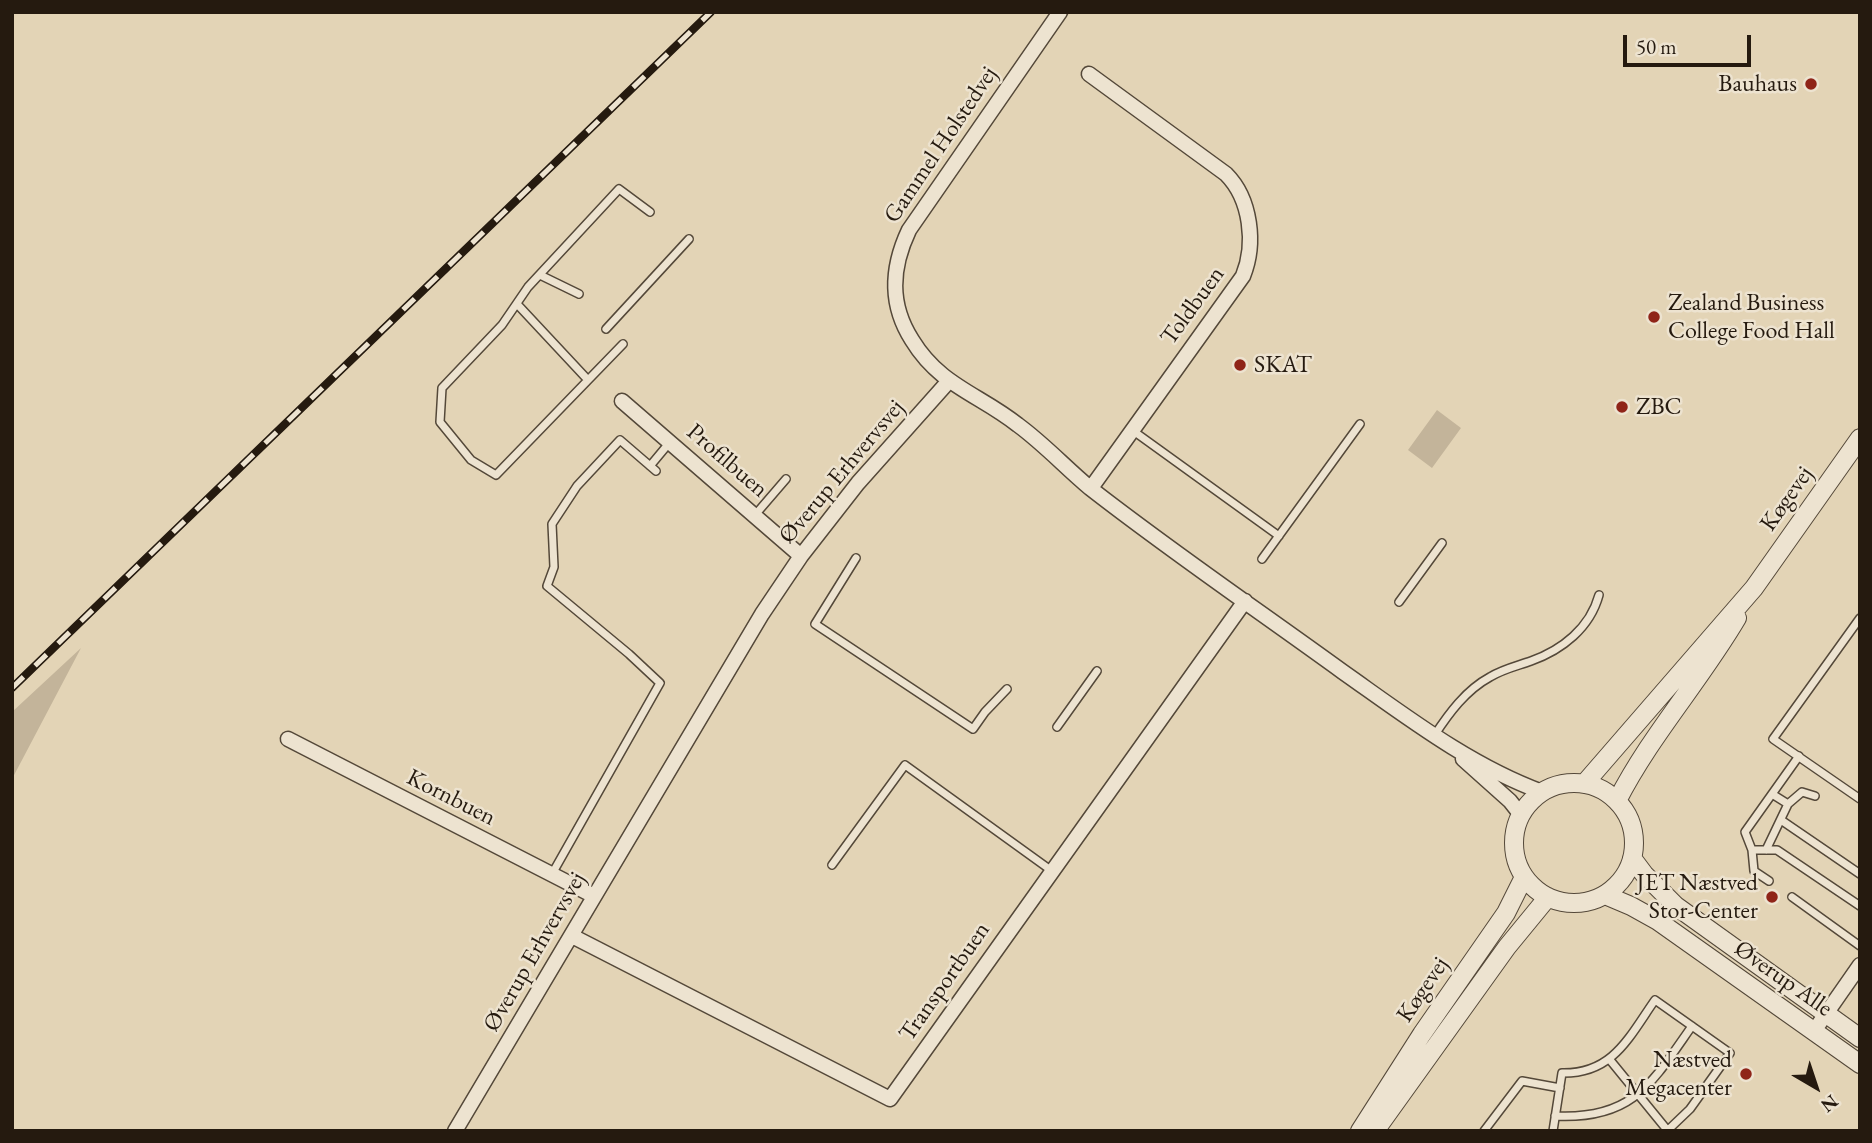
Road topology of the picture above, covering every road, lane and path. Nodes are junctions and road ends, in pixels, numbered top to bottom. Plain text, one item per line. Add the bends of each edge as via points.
1 (1060, 12) edge
2 (1089, 74) dead end
3 (650, 212) dead end
4 (689, 239) dead end
5 (540, 275) junction
6 (579, 294) dead end
7 (517, 304) junction
8 (606, 329) dead end
9 (623, 344) dead end
10 (588, 380) junction
11 (948, 382) junction
12 (622, 401) dead end
13 (1360, 424) dead end
14 (1131, 429) junction
15 (1860, 438) edge
16 (670, 442) junction
17 (786, 479) dead end
18 (1091, 488) junction
19 (755, 515) junction
20 (1279, 536) junction
21 (1442, 542) dead end
22 (801, 556) junction
23 (856, 558) dead end
24 (1262, 559) dead end
25 (1754, 587) junction
26 (1599, 595) dead end
27 (1245, 601) junction
28 (1399, 602) dead end
29 (1860, 618) edge
30 (1097, 671) dead end
31 (1007, 690) dead end
32 (1057, 727) dead end
33 (1434, 736) junction
34 (288, 739) dead end
35 (1452, 748) junction
36 (1800, 757) junction
37 (1584, 784) junction
38 (1542, 792) junction
39 (1772, 794) junction
40 (1815, 796) dead end
41 (1860, 799) edge
42 (1617, 801) junction
43 (1788, 804) junction
44 (1521, 815) junction
45 (1781, 820) junction
46 (1752, 850) junction
47 (1766, 850) junction
48 (1632, 858) junction
49 (832, 865) dead end
50 (1052, 872) junction
51 (1860, 873) edge
52 (551, 875) junction
53 (1524, 877) junction
54 (1769, 881) dead end
55 (1605, 895) junction
56 (594, 896) junction
57 (1548, 897) junction
58 (1792, 897) dead end
59 (1860, 906) edge
60 (572, 936) junction
61 (1860, 946) edge
62 (1860, 965) edge
63 (1825, 1013) junction
64 (1692, 1026) junction
65 (1814, 1031) junction
66 (1860, 1038) edge
67 (1610, 1060) junction
68 (1860, 1064) edge
69 (1560, 1088) junction
70 (1639, 1095) junction
71 (1555, 1116) junction
72 (455, 1131) edge
73 (1360, 1131) edge
74 (1375, 1131) edge
75 (1484, 1131) edge
76 (1553, 1131) edge
77 (1667, 1131) edge

1 - 11 street, Gammel Holstedvej via 909,230 900,250 894,288 903,324 922,355
2 - 14 street, Toldbuen via 1236,184 1251,244 1243,276
3 - 5 lane via 619,189
4 - 8 lane
5 - 6 lane
5 - 7 lane
7 - 10 lane
7 - 10 lane via 442,388 440,422 471,460 496,475
9 - 10 lane
11 - 18 street via 1018,425
11 - 22 street, Øverup Erhvervsvej via 858,483
12 - 16 street, Profilbuen
13 - 20 lane
14 - 18 street, Toldbuen
14 - 20 lane
15 - 25 street, Køgevej
16 - 19 street, Profilbuen
16 - 52 lane via 653,469 620,440 577,486 552,524 554,567 547,586 660,683
17 - 19 lane
18 - 27 street
19 - 22 street, Profilbuen
20 - 24 lane
21 - 28 lane
22 - 56 street, Øverup Erhvervsvej
23 - 31 lane via 815,624 973,729
25 - 37 street, Køgevej
25 - 42 street, Køgevej via 1722,644 1649,746
26 - 33 lane via 1594,613 1567,641 1551,653 1489,677 1459,702
27 - 33 street
27 - 50 street, Transportbuen
29 - 36 lane via 1773,739
30 - 32 lane
33 - 35 street
34 - 52 street, Kornbuen
35 - 38 street
35 - 44 street
36 - 39 lane
36 - 41 lane
37 - 38 street via 1562,784
37 - 42 street
38 - 44 street
39 - 43 lane
39 - 46 lane via 1745,832
40 - 43 lane via 1802,792
42 - 48 street via 1632,827
43 - 45 lane
44 - 53 street via 1514,840
45 - 47 lane
45 - 51 lane
46 - 47 lane
46 - 54 lane via 1754,871
47 - 59 lane via 1777,850
48 - 55 street via 1622,879
48 - 63 street, Øverup Alle via 1676,906
49 - 50 lane via 905,765
50 - 60 street, Transportbuen via 890,1099
52 - 56 street, Kornbuen
53 - 57 street
53 - 73 street, Køgevej via 1506,913
55 - 57 street via 1582,903
55 - 65 street, Øverup Alle via 1658,921
56 - 60 street, Øverup Erhvervsvej
57 - 74 street, Køgevej
58 - 61 lane
60 - 72 street, Øverup Erhvervsvej
62 - 63 street
63 - 65 street
63 - 66 street, Øverup Alle
64 - 67 lane via 1655,1000
64 - 70 lane
64 - 77 lane via 1730,1053 1690,1109
65 - 68 street, Øverup Alle
67 - 69 lane via 1587,1071 1562,1073
67 - 70 lane
69 - 71 lane
69 - 75 lane via 1522,1081
70 - 71 lane via 1599,1114
70 - 77 lane
71 - 76 lane

